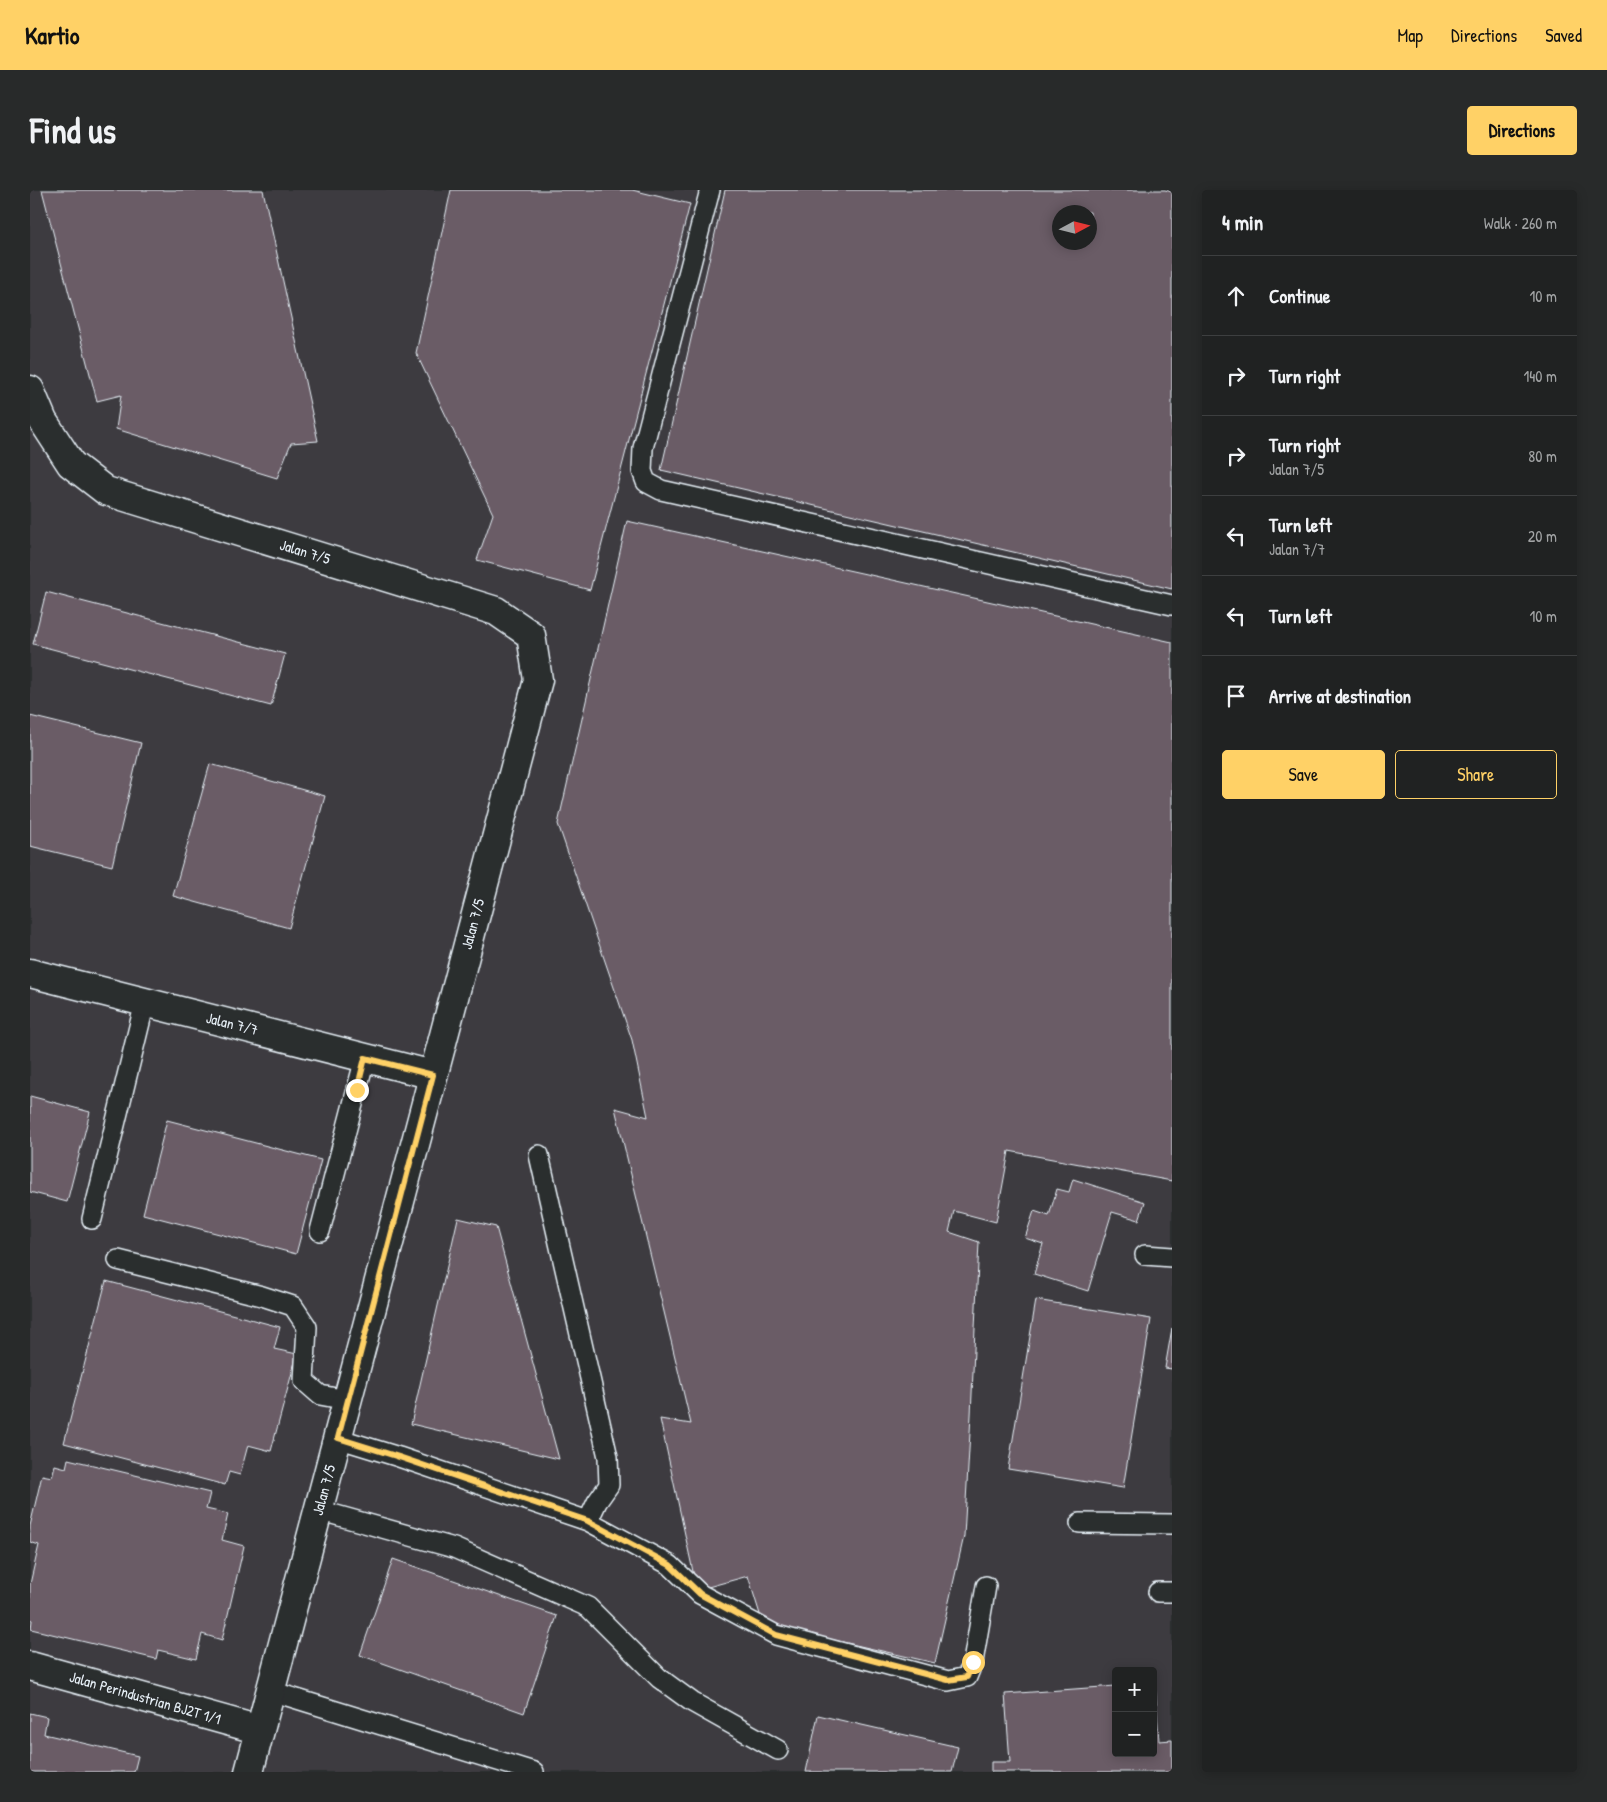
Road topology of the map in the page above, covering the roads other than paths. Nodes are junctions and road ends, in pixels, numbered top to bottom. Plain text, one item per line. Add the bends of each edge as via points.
1 (710, 190) edge
2 (30, 390) edge
3 (1172, 605) edge
4 (30, 973) edge
5 (145, 1002) junction
6 (365, 1058) junction
7 (433, 1075) junction
8 (539, 1155) dead end
9 (92, 1219) dead end
10 (320, 1231) dead end
11 (1145, 1255) dead end
12 (1172, 1257) edge
13 (118, 1260) dead end
14 (348, 1400) junction
15 (338, 1438) junction
16 (318, 1510) junction
17 (588, 1521) junction
18 (1080, 1523) dead end
19 (1172, 1524) edge
20 (986, 1586) dead end
21 (30, 1666) edge
22 (271, 1692) junction
23 (260, 1730) junction
24 (778, 1750) dead end
25 (249, 1772) edge
26 (534, 1772) edge

1 - 3 lane via 643,448 642,471 646,482 661,490
2 - 7 street, Jalan 7/5 via 43,421 72,464 106,491 496,612 531,635 538,680
4 - 5 street, Jalan 7/7
5 - 6 street, Jalan 7/7
5 - 9 lane
6 - 7 street, Jalan 7/7
6 - 10 lane
7 - 14 street, Jalan 7/5
8 - 17 lane via 608,1457 609,1485
11 - 12 lane
13 - 14 lane via 293,1306 307,1327 304,1381 320,1395
14 - 15 street, Jalan 7/5
15 - 16 street, Jalan 7/5
15 - 17 lane
16 - 22 street, Jalan 7/5
16 - 24 lane via 454,1548 588,1608 659,1678 692,1702
17 - 20 lane via 670,1565 700,1594 776,1635 948,1680 967,1677 973,1662
18 - 19 lane
21 - 23 street, Jalan Perindustrian BJ2T 1/1
22 - 23 street, Jalan 7/5
22 - 26 lane
23 - 25 street, Jalan 7/5

